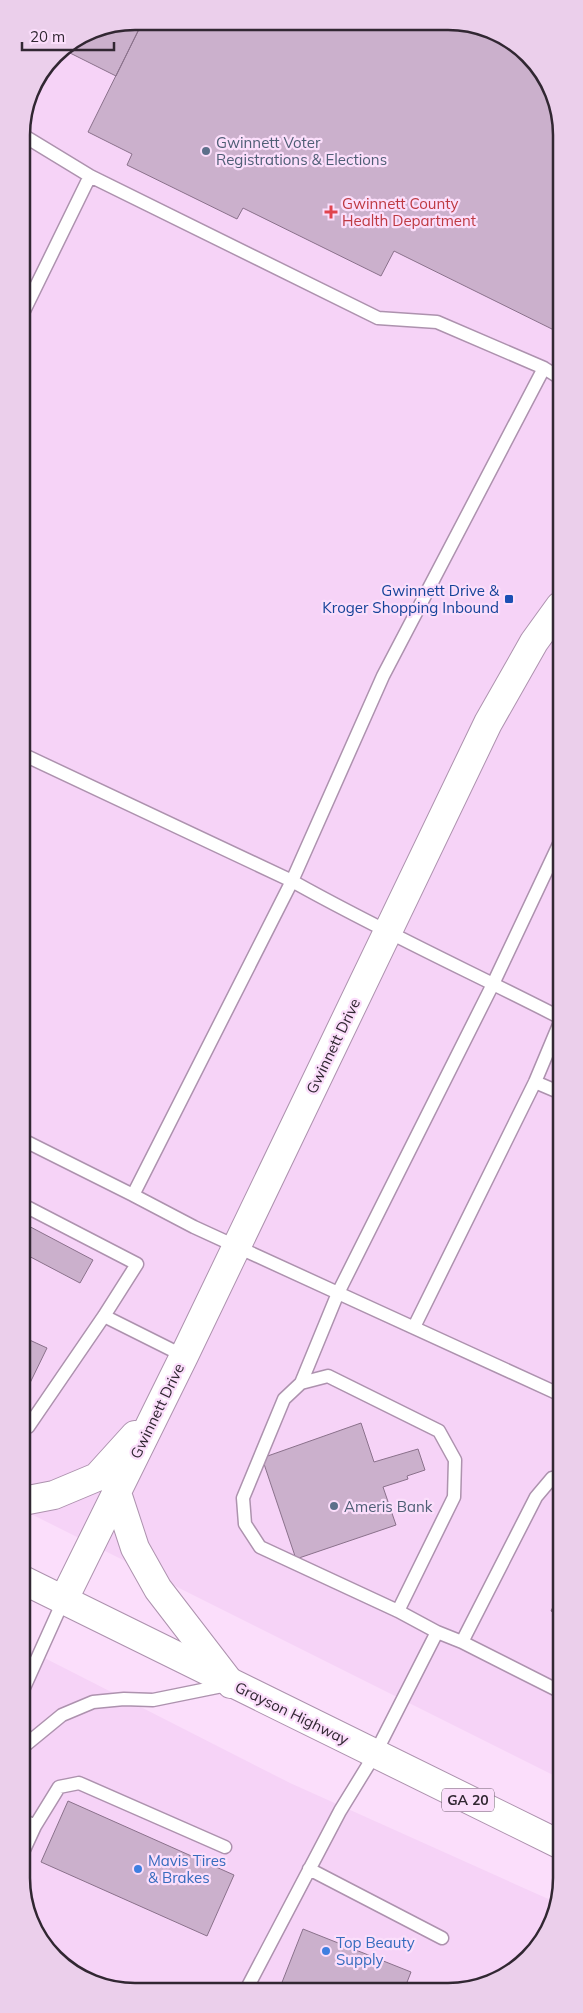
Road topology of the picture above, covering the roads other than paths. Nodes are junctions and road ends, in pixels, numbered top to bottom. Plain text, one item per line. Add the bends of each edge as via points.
1 (30, 139) edge
2 (90, 176) junction
3 (30, 299) edge
4 (544, 368) junction
5 (553, 374) edge
6 (553, 616) edge
7 (30, 758) edge
8 (553, 857) edge
9 (292, 881) junction
10 (389, 932) junction
11 (493, 984) junction
12 (553, 1015) edge
13 (553, 1038) edge
14 (535, 1082) junction
15 (553, 1090) edge
16 (30, 1144) edge
17 (133, 1195) junction
18 (30, 1209) edge
19 (236, 1246) junction
20 (338, 1293) junction
21 (104, 1316) junction
22 (414, 1327) junction
23 (184, 1356) junction
24 (301, 1383) junction
25 (553, 1391) edge
26 (158, 1409) junction
27 (30, 1423) edge
28 (553, 1478) edge
29 (117, 1493) junction
30 (30, 1500) edge
31 (30, 1583) edge
32 (64, 1598) junction
33 (398, 1611) junction
34 (437, 1632) junction
35 (462, 1642) junction
36 (30, 1674) edge
37 (231, 1684) junction
38 (553, 1688) edge
39 (30, 1741) edge
40 (375, 1754) junction
41 (30, 1824) edge
42 (35, 1826) junction
43 (30, 1837) edge
44 (553, 1841) edge
45 (225, 1847) dead end
46 (309, 1869) junction
47 (442, 1938) dead end
48 (250, 1983) edge

1 - 2 lane
2 - 3 lane
2 - 4 lane via 378,318 437,322
4 - 5 lane
4 - 9 lane via 383,676
6 - 10 street, Gwinnett Drive via 534,642 488,723
7 - 9 lane
8 - 11 lane
9 - 10 lane
9 - 17 lane
10 - 11 lane
10 - 19 street, Gwinnett Drive
11 - 12 lane
11 - 20 lane
13 - 14 lane
14 - 15 lane
14 - 22 lane
16 - 17 lane
17 - 19 lane
18 - 21 lane via 138,1264
19 - 20 lane
19 - 23 street, Gwinnett Drive
20 - 22 lane
20 - 24 lane
21 - 23 lane
21 - 27 lane
22 - 25 lane
23 - 26 street, Gwinnett Drive
24 - 33 lane via 284,1399 243,1498 245,1524 260,1547
24 - 33 lane via 328,1376 439,1431 455,1460 454,1498
26 - 29 street, Gwinnett Drive
26 - 30 street via 97,1477 54,1495
28 - 35 lane via 536,1497
29 - 32 street, Gwinnett Drive
29 - 37 street via 135,1548 158,1589
31 - 32 street, Grayson Highway / GA 20
32 - 36 lane
32 - 37 street, Grayson Highway / GA 20
33 - 34 lane
34 - 35 lane
34 - 40 lane
35 - 38 lane
37 - 39 lane via 153,1700 93,1702 62,1715
37 - 40 street, Grayson Highway / GA 20
40 - 44 street, Grayson Highway / GA 20
40 - 46 lane
41 - 42 lane
42 - 43 lane
42 - 45 lane via 59,1787 79,1783
46 - 47 lane
46 - 48 lane

